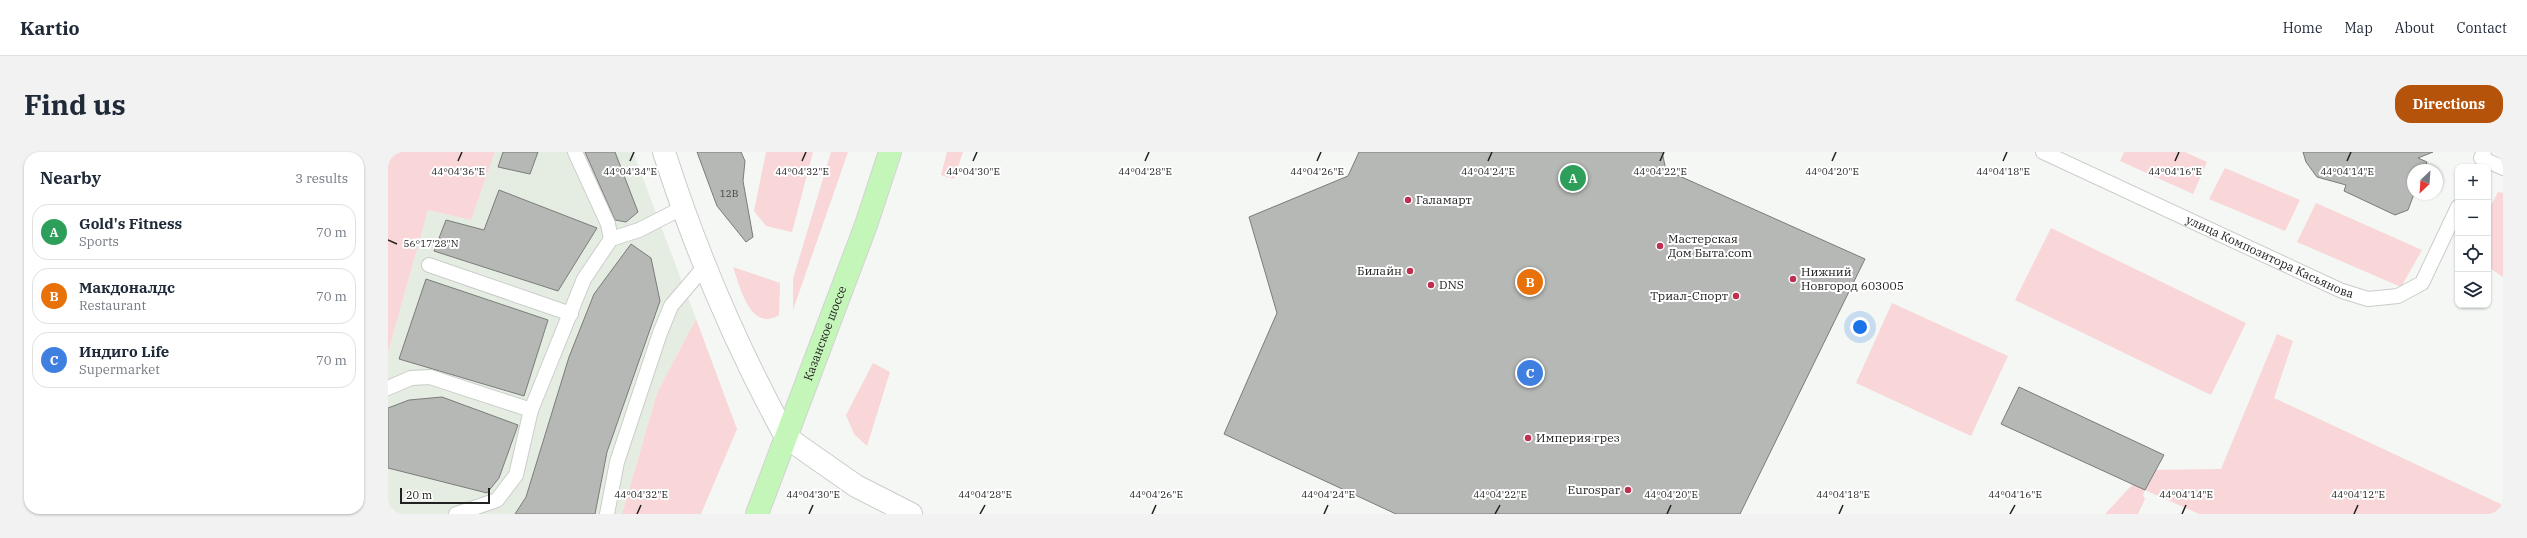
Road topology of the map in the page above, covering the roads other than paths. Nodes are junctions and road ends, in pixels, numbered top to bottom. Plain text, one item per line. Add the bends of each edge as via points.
1 (575, 152) edge
2 (664, 152) edge
3 (890, 152) edge
4 (2043, 152) edge
5 (2480, 159) edge
6 (2503, 168) edge
7 (682, 208) junction
8 (2455, 212) edge
9 (611, 239) junction
10 (430, 265) dead end
11 (705, 266) junction
12 (571, 314) junction
13 (388, 388) edge
14 (531, 410) junction
15 (786, 437) junction
16 (456, 514) edge
17 (607, 514) edge
18 (757, 514) edge
19 (911, 514) edge

1 - 9 lane via 608,224
2 - 7 street
3 - 15 main road, Казанское шоссе via 866,226
4 - 8 lane, улица Композитора Касьянова via 2342,291 2368,299 2398,296 2422,283
5 - 6 lane
7 - 9 lane via 639,230
7 - 11 street
9 - 12 lane via 584,279
10 - 12 lane
11 - 15 street via 770,408
11 - 17 lane via 671,306 660,333 617,462
12 - 14 lane
13 - 14 lane via 411,378 430,377
14 - 16 lane via 516,476 497,500
15 - 18 main road, Казанское шоссе
15 - 19 street via 856,486

